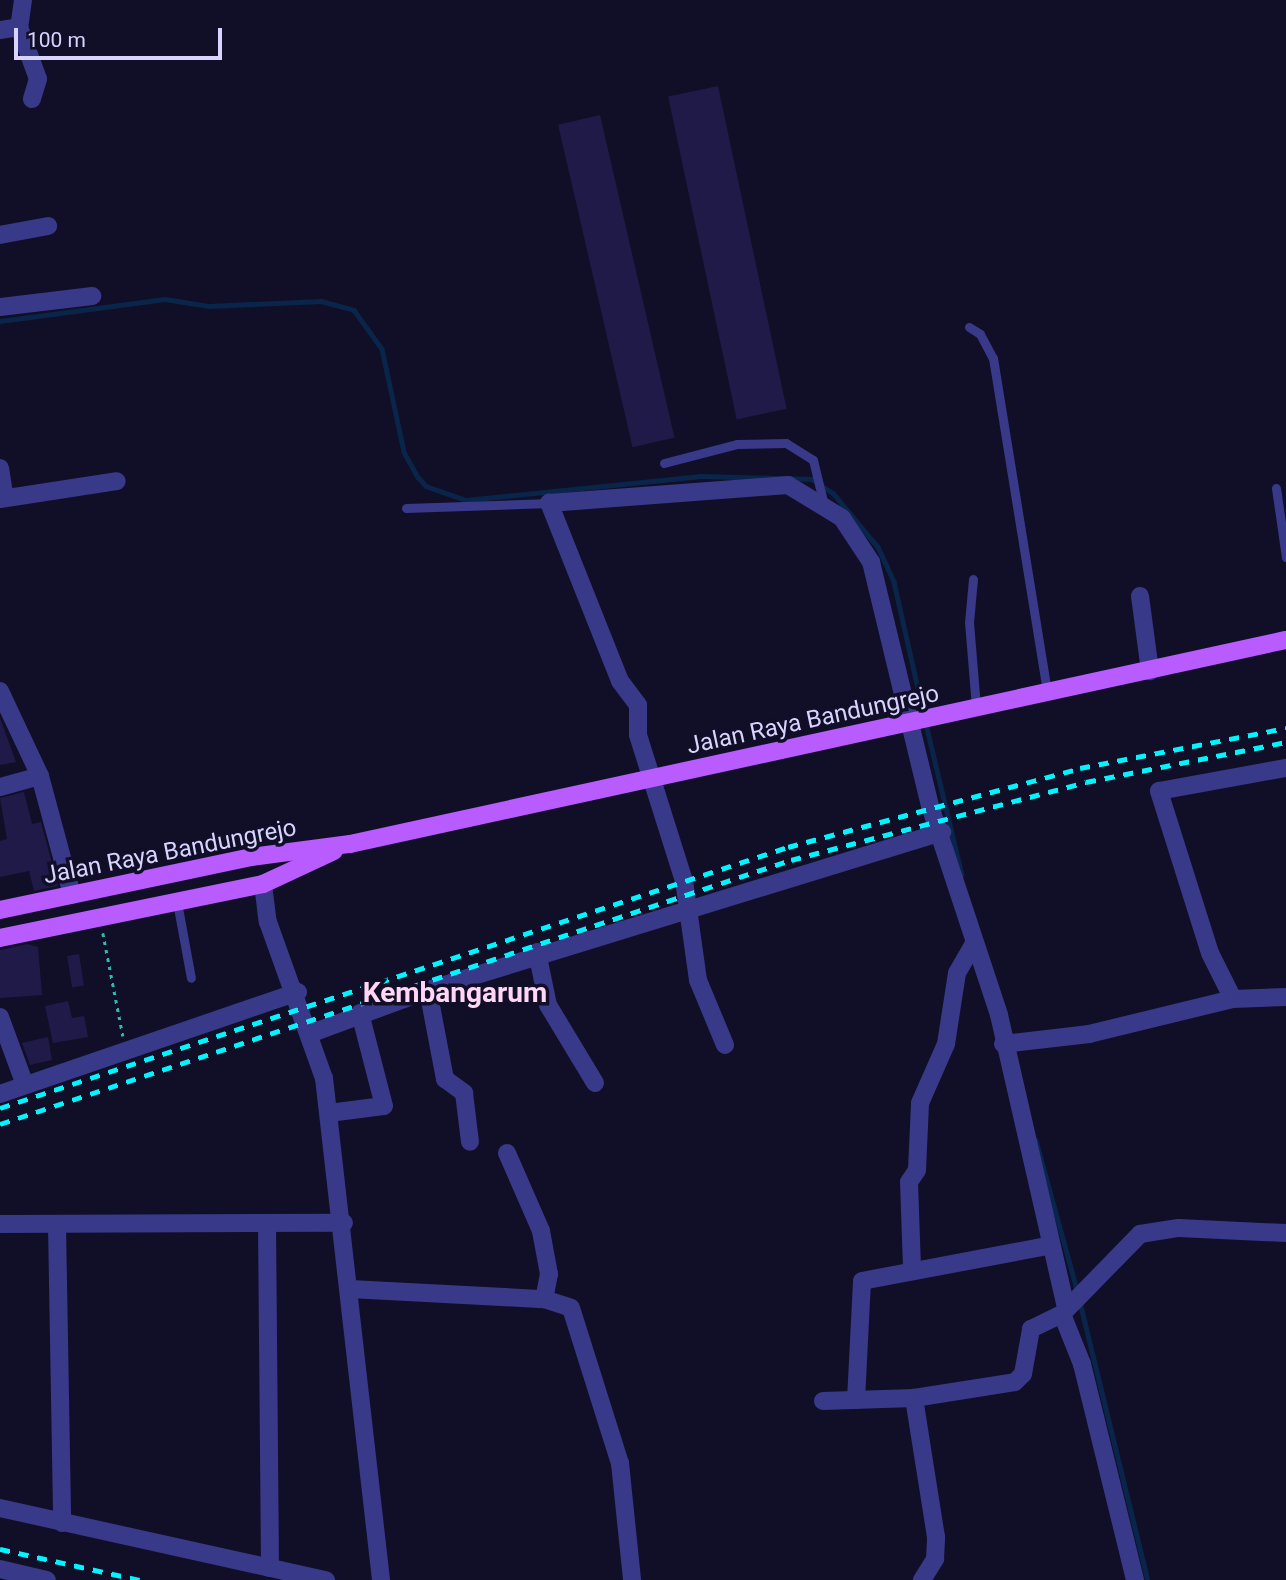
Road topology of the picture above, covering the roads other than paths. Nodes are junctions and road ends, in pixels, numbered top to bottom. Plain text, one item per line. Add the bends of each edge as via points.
1 (23, 0) edge
2 (19, 27) junction
3 (0, 30) edge
4 (32, 100) dead end
5 (48, 226) dead end
6 (0, 235) edge
7 (92, 296) dead end
8 (0, 307) edge
9 (969, 327) dead end
10 (664, 463) dead end
11 (0, 468) edge
12 (117, 481) dead end
13 (1276, 488) dead end
14 (2, 498) edge
15 (823, 498) junction
16 (549, 503) junction
17 (406, 508) dead end
18 (1286, 557) edge
19 (973, 579) dead end
20 (1140, 596) dead end
21 (1286, 640) edge
22 (1150, 671) junction
23 (0, 691) edge
24 (1047, 694) junction
25 (976, 710) junction
26 (920, 722) junction
27 (1286, 768) edge
28 (40, 776) junction
29 (653, 778) junction
30 (0, 788) edge
31 (942, 832) junction
32 (350, 844) junction
33 (263, 884) junction
34 (113, 887) junction
35 (72, 895) junction
36 (177, 902) junction
37 (0, 910) edge
38 (683, 910) junction
39 (110, 916) junction
40 (0, 938) edge
41 (974, 944) junction
42 (537, 952) junction
43 (191, 978) dead end
44 (428, 990) junction
45 (298, 992) junction
46 (1233, 999) junction
47 (1285, 1001) edge
48 (360, 1013) junction
49 (0, 1017) edge
50 (312, 1033) junction
51 (725, 1045) dead end
52 (1005, 1045) junction
53 (595, 1083) dead end
54 (25, 1085) junction
55 (0, 1094) edge
56 (329, 1113) junction
57 (470, 1142) dead end
58 (507, 1153) dead end
59 (267, 1223) junction
60 (344, 1223) junction
61 (0, 1224) edge
62 (57, 1225) junction
63 (1286, 1233) edge
64 (1048, 1246) junction
65 (912, 1268) junction
66 (350, 1289) junction
67 (544, 1298) junction
68 (1070, 1305) junction
69 (914, 1398) junction
70 (856, 1400) junction
71 (823, 1401) dead end
72 (0, 1508) edge
73 (62, 1522) junction
74 (270, 1568) junction
75 (0, 1569) edge
76 (47, 1580) edge
77 (326, 1580) edge
78 (381, 1580) edge
79 (632, 1580) edge
80 (922, 1580) edge
81 (1135, 1580) edge

1 - 2 street
2 - 3 street
2 - 4 street via 38,79
5 - 6 street
7 - 8 street
9 - 24 lane via 980,334 993,358
10 - 15 lane via 737,444 786,443 802,449 820,476
11 - 14 street
12 - 14 street
13 - 18 lane
15 - 16 street via 772,482
15 - 26 street via 872,562
16 - 17 lane
16 - 29 street via 620,681 638,705 638,735
19 - 25 lane via 969,622
20 - 22 street
21 - 22 main road, Jalan Raya Bandungrejo
22 - 24 main road, Jalan Raya Bandungrejo
23 - 28 street
24 - 25 main road, Jalan Raya Bandungrejo
25 - 26 main road, Jalan Raya Bandungrejo
26 - 29 main road, Jalan Raya Bandungrejo
26 - 31 street
27 - 46 street via 1159,791 1210,953
28 - 30 street
28 - 35 street
29 - 32 main road, Jalan Raya Bandungrejo
29 - 38 street via 684,881
31 - 38 street
31 - 41 street
32 - 33 main road, Jalan Raya Bandungrejo
32 - 34 main road, Jalan Raya Bandungrejo
33 - 36 main road, Jalan Raya Bandungrejo
33 - 45 street via 268,922
34 - 35 main road, Jalan Raya Bandungrejo
34 - 39 main road
35 - 37 main road, Jalan Raya Bandungrejo
36 - 39 main road, Jalan Raya Bandungrejo
36 - 43 lane
38 - 42 street
38 - 51 street via 701,994
39 - 40 main road, Jalan Raya Bandungrejo
41 - 52 street
41 - 65 street via 957,973 946,1044 920,1103 917,1170 909,1182
42 - 44 street
42 - 53 street via 552,1012
44 - 48 street
44 - 57 street via 445,1079 464,1093
45 - 50 street
45 - 54 street
46 - 47 street
46 - 52 street
48 - 50 street
48 - 56 street via 384,1106
49 - 54 street
50 - 56 street
52 - 64 street
54 - 55 street
56 - 60 street
58 - 67 street via 541,1231 549,1274
59 - 60 street
59 - 62 street
59 - 74 street
60 - 66 street
61 - 62 street
62 - 73 street
63 - 68 street via 1179,1228 1140,1234
64 - 65 street
64 - 68 street
65 - 70 street via 866,1277 857,1288
66 - 67 street
66 - 78 street
67 - 79 street via 571,1308 604,1398 620,1462
68 - 69 street via 1031,1329 1023,1374 1016,1382
68 - 81 street
69 - 70 street
69 - 80 street via 936,1536 935,1559
70 - 71 street
72 - 73 street
73 - 74 street
74 - 77 street
75 - 76 street

